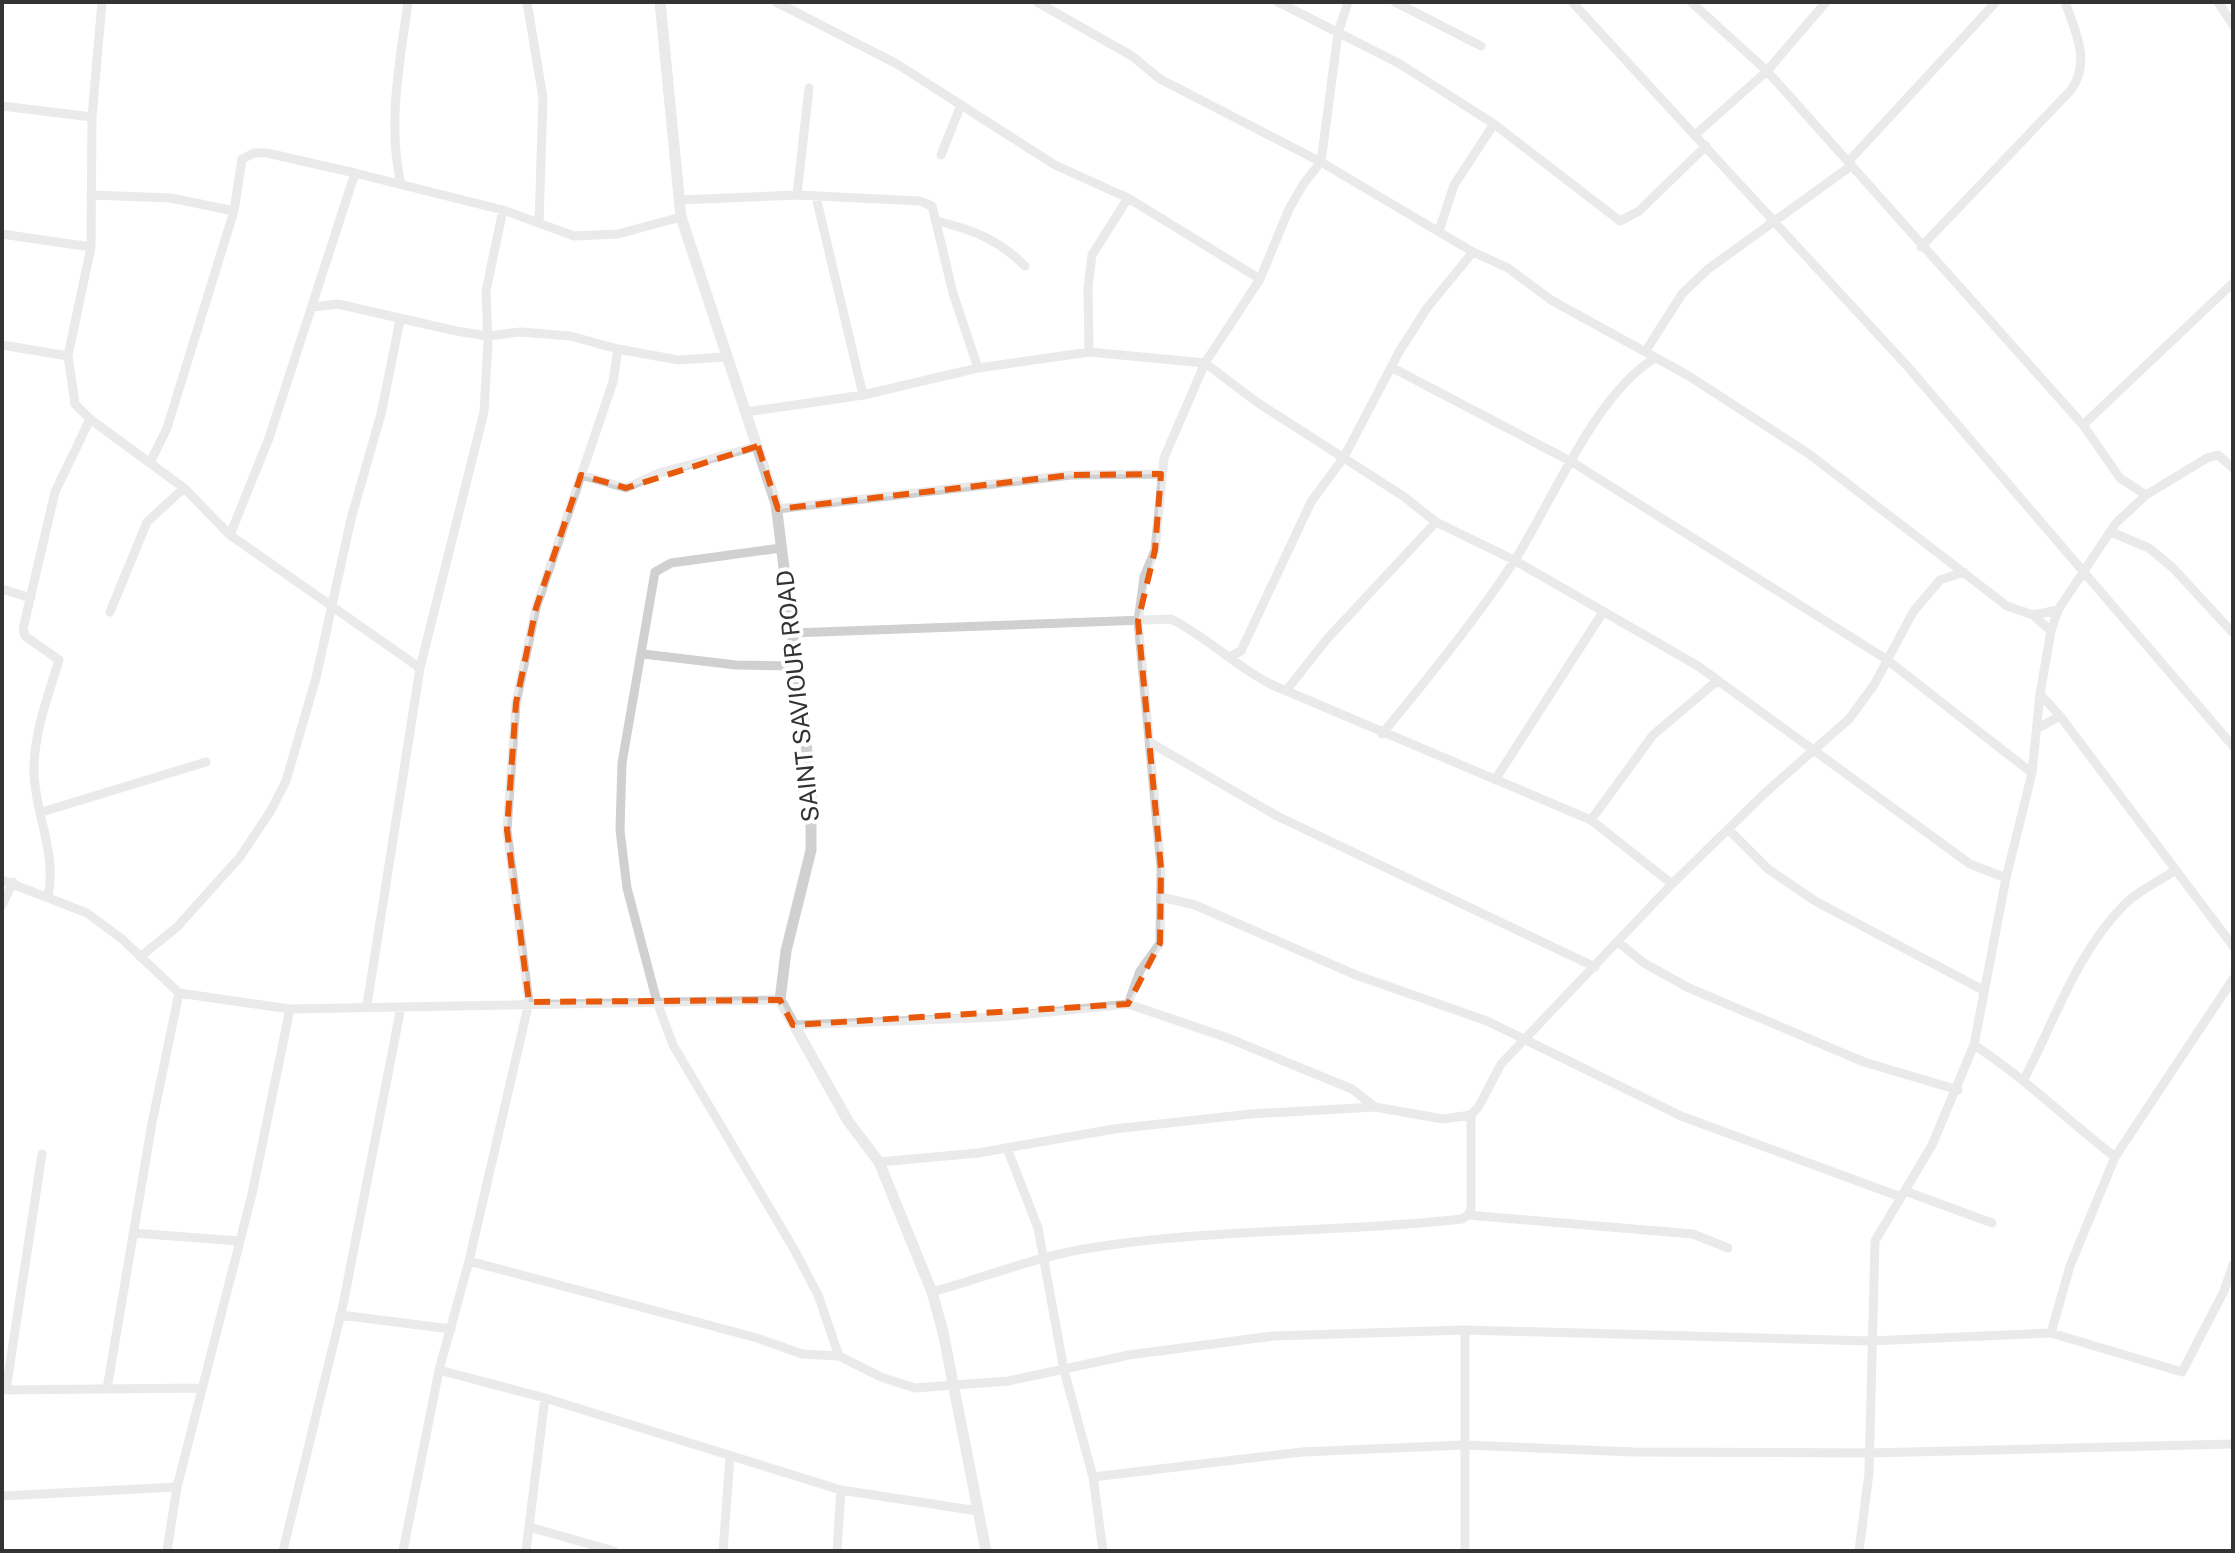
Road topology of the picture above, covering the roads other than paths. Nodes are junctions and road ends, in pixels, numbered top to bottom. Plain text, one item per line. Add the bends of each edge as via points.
1 (102, 2) edge
2 (408, 2) edge
3 (527, 2) edge
4 (660, 2) edge
5 (776, 2) edge
6 (1037, 2) edge
7 (1278, 2) edge
8 (1348, 2) edge
9 (1395, 2) edge
10 (1572, 2) edge
11 (1826, 2) edge
12 (1996, 2) edge
13 (2065, 2) edge
14 (2218, 2) edge
15 (1694, 3) edge
16 (2233, 25) edge
17 (1338, 33) junction
18 (1481, 46) dead end
19 (1767, 71) junction
20 (809, 88) dead end
21 (961, 105) junction
22 (2, 106) edge
23 (92, 117) junction
24 (1494, 124) junction
25 (1696, 134) junction
26 (1706, 146) junction
27 (941, 155) dead end
28 (1321, 162) junction
29 (1850, 164) junction
30 (355, 173) junction
31 (401, 184) junction
32 (91, 195) junction
33 (797, 195) junction
34 (816, 197) junction
35 (1128, 198) junction
36 (679, 200) junction
37 (503, 210) junction
38 (234, 211) junction
39 (681, 217) junction
40 (1776, 220) junction
41 (937, 221) junction
42 (539, 223) junction
43 (1439, 231) junction
44 (2, 234) edge
45 (91, 247) junction
46 (1921, 247) junction
47 (1473, 252) junction
48 (1025, 266) dead end
49 (1260, 279) junction
50 (2233, 283) edge
51 (313, 307) junction
52 (400, 320) junction
53 (488, 336) junction
54 (2, 345) edge
55 (618, 349) junction
56 (1089, 352) junction
57 (1645, 352) junction
58 (68, 356) junction
59 (725, 357) junction
60 (1655, 358) junction
61 (1205, 363) junction
62 (1391, 367) junction
63 (978, 368) junction
64 (863, 395) junction
65 (746, 412) junction
66 (90, 419) junction
67 (2083, 425) junction
68 (758, 446) junction
69 (1344, 457) junction
70 (151, 461) junction
71 (1572, 462) junction
72 (2233, 468) edge
73 (1161, 474) junction
74 (581, 475) junction
75 (184, 488) junction
76 (2146, 495) junction
77 (777, 509) junction
78 (1436, 522) junction
79 (2111, 532) junction
80 (230, 535) junction
81 (781, 548) junction
82 (1514, 560) junction
83 (1964, 572) junction
84 (2083, 572) junction
85 (2, 589) edge
86 (31, 598) junction
87 (333, 604) junction
88 (2058, 610) junction
89 (110, 612) dead end
90 (1603, 612) junction
91 (2033, 615) junction
92 (1138, 621) junction
93 (2051, 631) junction
94 (791, 633) junction
95 (2233, 633) edge
96 (643, 654) junction
97 (1229, 657) junction
98 (1886, 659) junction
99 (795, 666) junction
100 (420, 668) junction
101 (1717, 681) junction
102 (1286, 691) junction
103 (2040, 694) junction
104 (2060, 716) junction
105 (2038, 728) junction
106 (1382, 734) junction
107 (1151, 743) junction
108 (2233, 746) edge
109 (1815, 751) junction
110 (206, 762) dead end
111 (2032, 773) junction
112 (1495, 780) junction
113 (42, 812) junction
114 (1591, 820) junction
115 (1729, 830) junction
116 (2174, 871) junction
117 (2006, 878) junction
118 (2, 880) edge
119 (13, 882) junction
120 (1672, 884) junction
121 (48, 896) junction
122 (1161, 897) junction
123 (2, 905) edge
124 (1618, 942) junction
125 (2233, 946) edge
126 (140, 957) junction
127 (1595, 967) junction
128 (2233, 979) edge
129 (1983, 990) junction
130 (179, 993) junction
131 (780, 1000) junction
132 (529, 1002) junction
133 (657, 1002) junction
134 (1128, 1004) junction
135 (367, 1005) junction
136 (401, 1007) junction
137 (290, 1009) junction
138 (793, 1025) junction
139 (1523, 1041) junction
140 (1974, 1045) junction
141 (2024, 1079) junction
142 (1958, 1090) junction
143 (1375, 1107) junction
144 (1471, 1115) junction
145 (1007, 1148) junction
146 (42, 1154) dead end
147 (2115, 1157) junction
148 (879, 1162) junction
149 (1903, 1194) junction
150 (1468, 1215) junction
151 (1992, 1223) dead end
152 (133, 1233) junction
153 (239, 1241) junction
154 (1728, 1248) dead end
155 (1045, 1259) junction
156 (469, 1261) junction
157 (2233, 1265) edge
158 (932, 1292) junction
159 (340, 1315) junction
160 (451, 1329) junction
161 (1465, 1330) junction
162 (2051, 1333) junction
163 (1870, 1341) junction
164 (839, 1356) junction
165 (439, 1370) junction
166 (1064, 1370) junction
167 (954, 1385) junction
168 (200, 1388) junction
169 (107, 1389) junction
170 (4, 1390) edge
171 (545, 1398) junction
172 (2233, 1444) edge
173 (1464, 1445) junction
174 (1869, 1453) junction
175 (730, 1457) junction
176 (1093, 1477) junction
177 (177, 1487) junction
178 (841, 1490) junction
179 (2, 1496) edge
180 (978, 1511) junction
181 (529, 1527) junction
182 (167, 1551) edge
183 (283, 1551) edge
184 (403, 1551) edge
185 (526, 1551) edge
186 (614, 1551) edge
187 (723, 1551) edge
188 (837, 1551) edge
189 (986, 1551) edge
190 (1103, 1551) edge
191 (1465, 1551) edge
192 (1859, 1551) edge

1 - 23 street
2 - 31 street via 396,83 394,156
3 - 42 street via 543,98
4 - 36 street, SAINT SAVIOUR ROAD
5 - 21 street via 897,64
6 - 28 street via 1132,56 1160,79
7 - 17 street
8 - 17 street
9 - 18 street
10 - 25 street
11 - 19 street
12 - 29 street
13 - 46 street via 2083,59 2081,75
14 - 16 street
15 - 19 street
17 - 24 street via 1400,64
17 - 28 street
19 - 25 street
19 - 29 street
20 - 33 street
21 - 27 street
21 - 35 street via 1055,165
22 - 23 street
23 - 32 street
24 - 26 street via 1620,221 1639,211
24 - 43 street via 1454,185
25 - 26 street
26 - 40 street
28 - 43 street
28 - 49 street via 1289,209
29 - 40 street
29 - 46 street
30 - 31 street
30 - 38 street via 254,153 239,164
30 - 51 street
31 - 37 street
32 - 38 street via 171,198
32 - 45 street
33 - 34 street
33 - 36 street
34 - 41 street via 920,201 932,206
34 - 64 street
35 - 49 street
35 - 56 street via 1092,255
36 - 39 street, SAINT SAVIOUR ROAD
37 - 42 street
37 - 53 street via 486,291
38 - 70 street via 167,428
39 - 42 street via 618,234 574,236
39 - 59 street, SAINT SAVIOUR ROAD
40 - 57 street via 1682,294
40 - 84 street
41 - 48 street via 975,230 1004,245
41 - 63 street
43 - 47 street
44 - 45 street
45 - 58 street
46 - 67 street
47 - 57 street
47 - 62 street via 1427,308
49 - 61 street
50 - 67 street
51 - 52 street via 338,304
51 - 80 street
52 - 53 street
52 - 87 street
53 - 55 street via 570,336
53 - 100 street via 484,412
54 - 58 street
55 - 59 street via 678,360
55 - 74 street via 613,382
56 - 61 street
56 - 63 street
57 - 60 street
58 - 66 street via 75,404
59 - 65 street, SAINT SAVIOUR ROAD
60 - 71 street via 1628,377
60 - 83 street via 1809,454
61 - 69 street
61 - 73 street via 1171,436
62 - 69 street
62 - 71 street
63 - 64 street
64 - 65 street
65 - 68 street, SAINT SAVIOUR ROAD
66 - 70 street
66 - 86 street via 55,492
67 - 76 street via 2120,478
68 - 74 street via 659,473 626,488
68 - 77 street, SAINT SAVIOUR ROAD
69 - 78 street
69 - 97 street via 1311,502 1241,651
70 - 75 street
71 - 82 street
71 - 98 street
72 - 76 street via 2218,455 2207,458
73 - 77 street via 1071,475
73 - 92 street via 1155,550 1144,577
74 - 132 street via 536,608 516,703 507,830
75 - 80 street
75 - 89 street via 147,522
76 - 79 street
77 - 81 street, SAINT SAVIOUR ROAD
78 - 82 street
78 - 102 street via 1337,627
79 - 84 street
79 - 95 street via 2149,548
80 - 87 street
81 - 94 street, SAINT SAVIOUR ROAD
81 - 96 street via 658,568
82 - 90 street
82 - 106 street
83 - 91 street via 2007,606
83 - 98 street via 1940,580 1913,612
84 - 88 street
84 - 108 street
85 - 86 street
86 - 113 street via 24,632 59,660 42,709 37,744 34,774
87 - 100 street
87 - 126 street via 300,740 270,812 240,857 177,927
88 - 91 street
88 - 93 street
90 - 101 street
90 - 112 street
91 - 93 street
92 - 94 street
92 - 97 street via 1171,619 1201,633
92 - 107 street
93 - 103 street
94 - 99 street, SAINT SAVIOUR ROAD
96 - 99 street
96 - 133 street via 622,763 620,830 627,888
97 - 102 street
98 - 109 street via 1863,702
98 - 111 street
99 - 131 street, SAINT SAVIOUR ROAD via 813,820
100 - 135 street
101 - 109 street
101 - 114 street via 1653,735
102 - 106 street
103 - 104 street
103 - 105 street
104 - 105 street
104 - 116 street
105 - 111 street
106 - 112 street
107 - 122 street
107 - 127 street via 1277,816
109 - 115 street
109 - 117 street via 1970,864
110 - 113 street
111 - 117 street
112 - 114 street
113 - 121 street via 52,874
114 - 120 street
115 - 120 street
115 - 129 street via 1768,869 1815,901
116 - 125 street
116 - 141 street via 2124,905 2089,949 2065,986
117 - 129 street
118 - 119 street
119 - 121 street
119 - 123 street
120 - 124 street
121 - 126 street via 87,913
122 - 134 street via 1160,943 1140,971
122 - 139 street via 1229,918 1356,975 1487,1021
124 - 127 street
124 - 142 street via 1689,988 1864,1062
126 - 130 street
127 - 139 street
128 - 147 street
129 - 140 street
130 - 137 street
130 - 152 street
131 - 133 street
131 - 138 street
132 - 133 street
132 - 136 street
132 - 156 street
133 - 164 street via 673,1045 818,1295
134 - 138 street via 1000,1017
134 - 143 street via 1352,1089
135 - 136 street
135 - 137 street
136 - 159 street
137 - 153 street
138 - 148 street via 848,1121
139 - 144 street via 1501,1064
139 - 149 street via 1681,1116
140 - 141 street
140 - 142 street
141 - 147 street
142 - 149 street
143 - 144 street via 1443,1119
143 - 145 street via 1175,1122
144 - 150 street
145 - 148 street
145 - 155 street
146 - 170 street
147 - 162 street via 2070,1266
148 - 158 street
149 - 151 street
149 - 163 street via 1875,1241
150 - 154 street via 1693,1234
150 - 155 street via 1414,1225 1133,1242
152 - 153 street
152 - 169 street
153 - 168 street
155 - 158 street
155 - 166 street
156 - 160 street
156 - 164 street via 802,1354
157 - 162 street via 2182,1372
158 - 167 street
159 - 160 street
159 - 183 street
160 - 165 street
161 - 163 street
161 - 166 street via 1273,1336 1129,1355
161 - 173 street
162 - 163 street
163 - 174 street
164 - 167 street via 915,1388
165 - 171 street
165 - 184 street
166 - 167 street
166 - 176 street
167 - 180 street
168 - 169 street
168 - 177 street
169 - 170 street
171 - 175 street
171 - 181 street
172 - 174 street
173 - 174 street
173 - 176 street via 1302,1452
173 - 191 street
174 - 192 street
175 - 178 street
175 - 187 street
176 - 190 street
177 - 179 street
177 - 182 street
178 - 180 street
178 - 188 street
180 - 189 street
181 - 185 street
181 - 186 street

